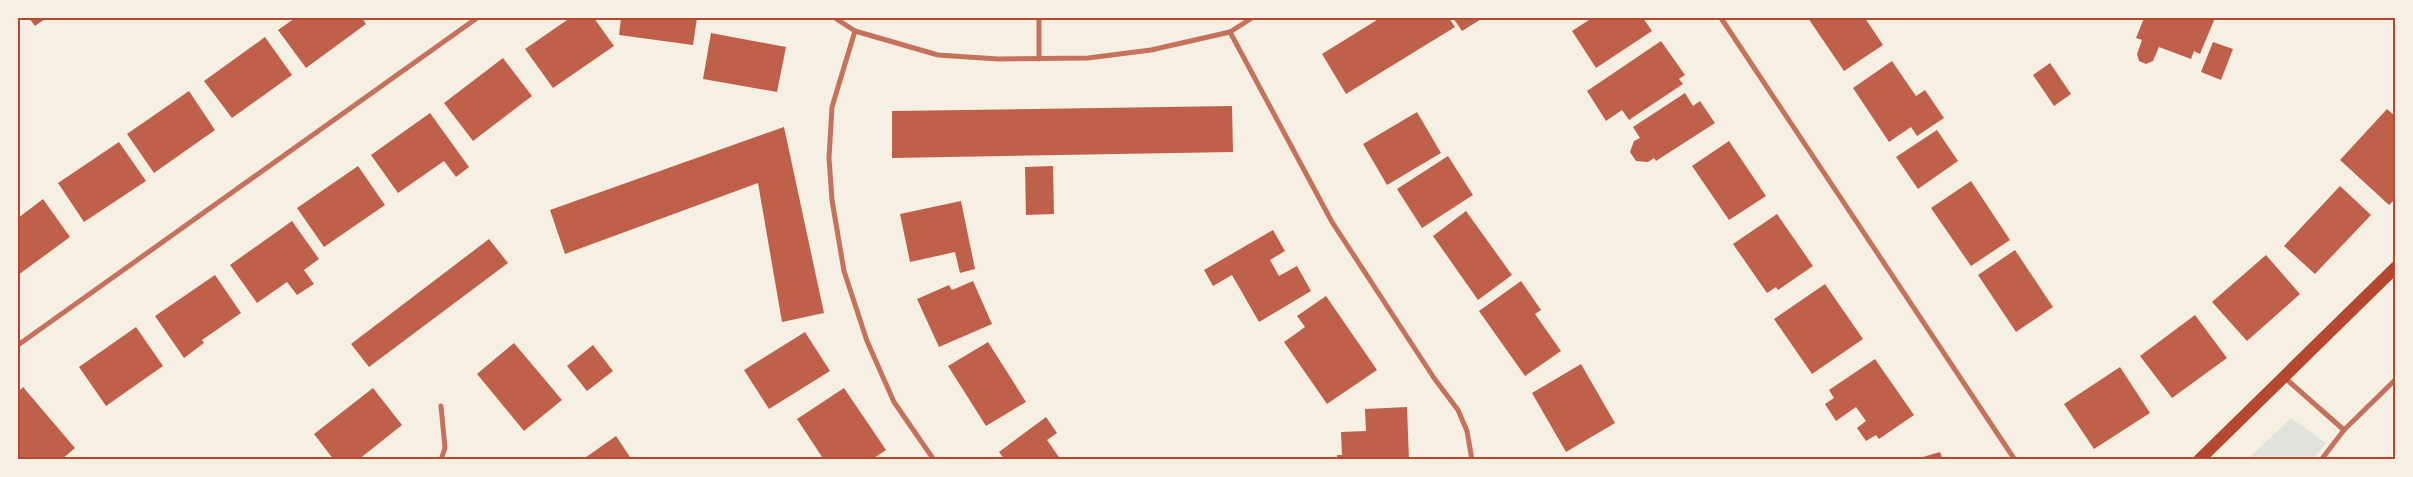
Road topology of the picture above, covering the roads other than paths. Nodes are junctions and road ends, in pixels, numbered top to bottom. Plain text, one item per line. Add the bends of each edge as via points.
1 (477, 18) edge
2 (835, 18) edge
3 (1039, 18) edge
4 (1252, 18) edge
5 (1721, 18) edge
6 (855, 31) junction
7 (1230, 32) junction
8 (1039, 59) junction
9 (2396, 266) edge
10 (18, 345) edge
11 (2284, 377) junction
12 (2396, 379) edge
13 (440, 406) dead end
14 (2344, 430) junction
15 (442, 460) edge
16 (934, 460) edge
17 (1472, 460) edge
18 (2015, 460) edge
19 (2199, 460) edge
20 (2321, 460) edge

1 - 10 street
2 - 6 street
3 - 8 street
4 - 7 street
5 - 18 street
6 - 8 street via 938,55 998,60
6 - 16 street via 832,107 828,158 844,271 867,341 894,402
7 - 8 street via 1151,50 1088,58
7 - 17 street via 1332,222 1458,410 1467,431
9 - 11 main road
11 - 14 street
11 - 19 main road
12 - 14 street
13 - 15 street via 445,448
14 - 20 street

